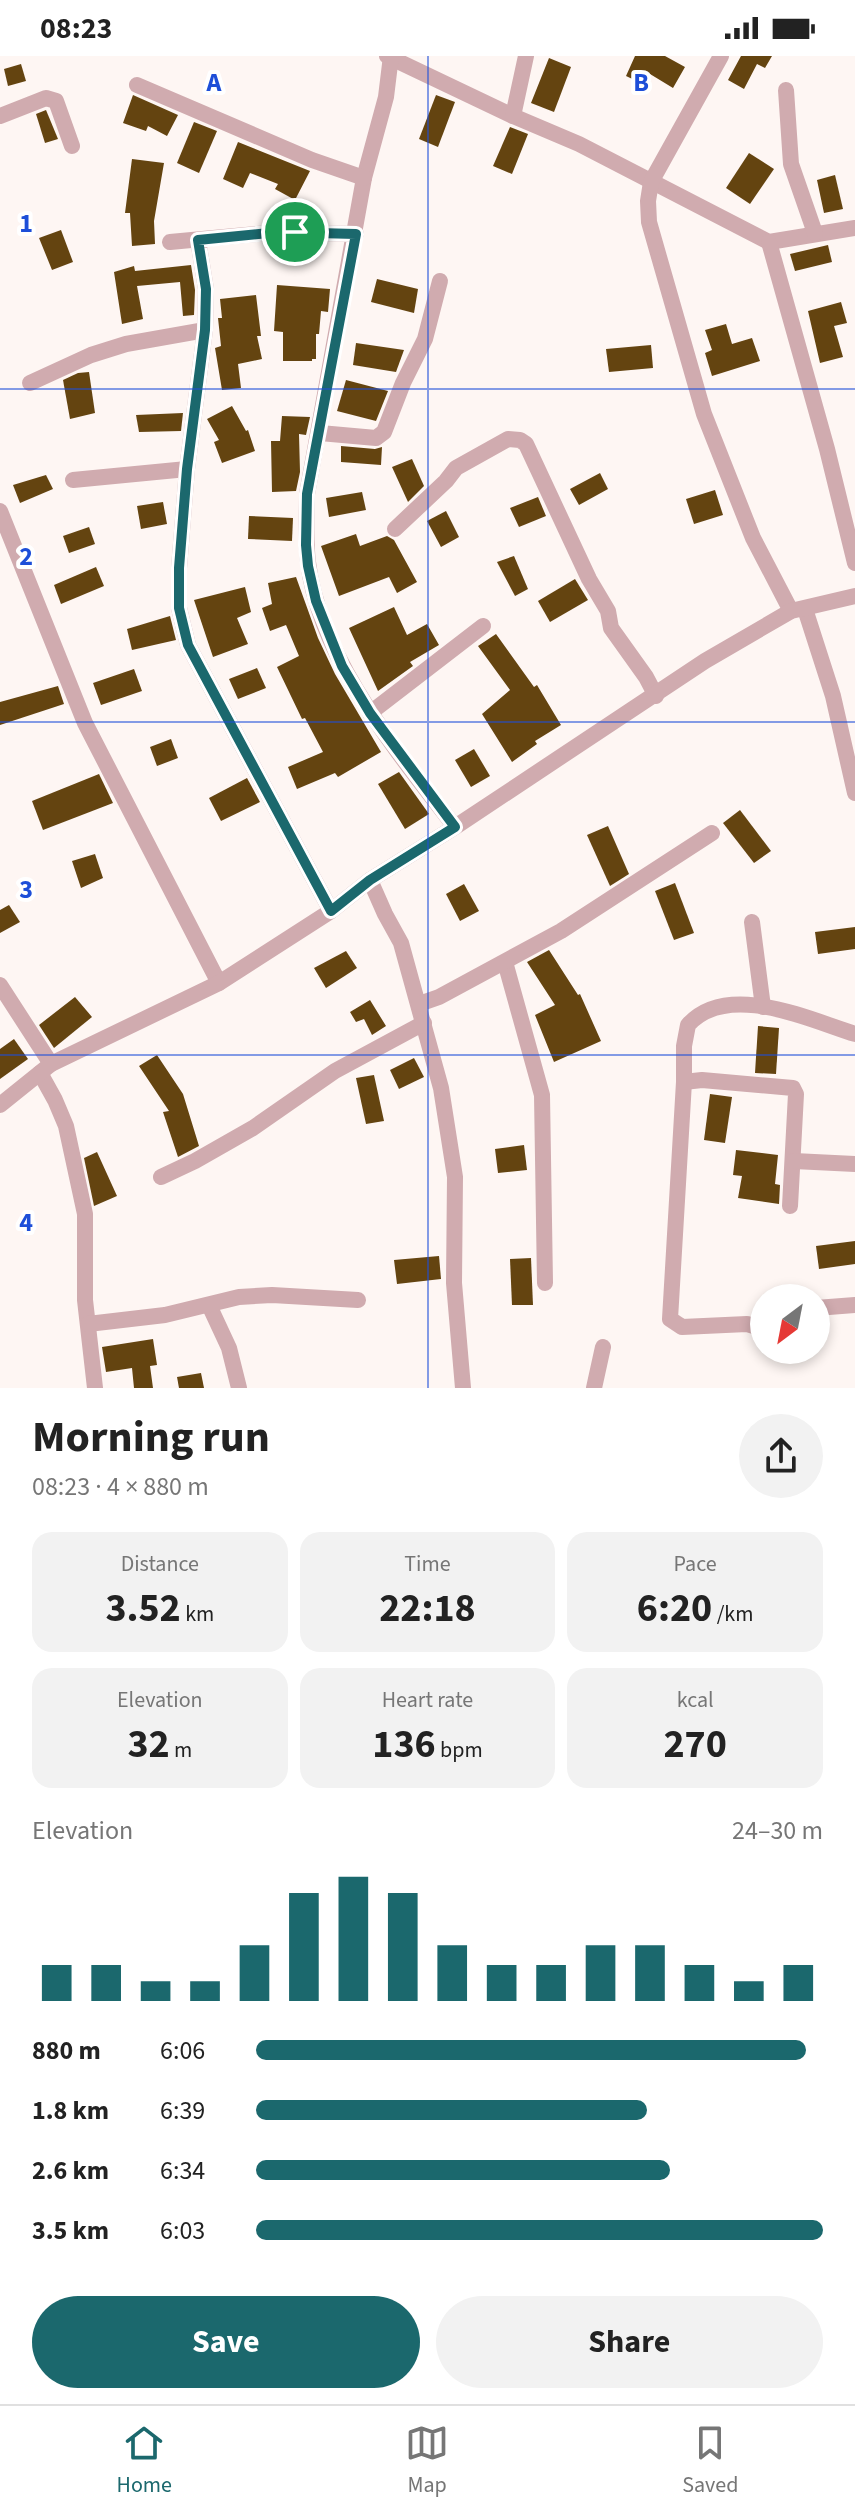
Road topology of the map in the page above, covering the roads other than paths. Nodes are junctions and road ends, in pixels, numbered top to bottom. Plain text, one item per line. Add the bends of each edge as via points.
1 (526, 56) edge
2 (390, 57) edge
3 (714, 58) edge
4 (137, 85) dead end
5 (786, 90) dead end
6 (0, 116) edge
7 (513, 116) junction
8 (72, 146) dead end
9 (364, 178) junction
10 (651, 182) junction
11 (855, 228) edge
12 (815, 233) junction
13 (356, 234) junction
14 (198, 240) junction
15 (170, 242) dead end
16 (769, 242) junction
17 (440, 281) dead end
18 (205, 330) junction
19 (30, 383) dead end
20 (320, 433) junction
21 (187, 469) junction
22 (73, 480) dead end
23 (0, 511) edge
24 (395, 529) dead end
25 (855, 563) edge
26 (855, 596) edge
27 (798, 610) junction
28 (483, 626) dead end
29 (656, 696) junction
30 (370, 713) junction
31 (855, 793) edge
32 (455, 827) junction
33 (712, 833) dead end
34 (370, 880) junction
35 (331, 911) junction
36 (752, 922) dead end
37 (505, 962) junction
38 (219, 983) junction
39 (0, 985) edge
40 (419, 1004) junction
41 (763, 1007) junction
42 (424, 1023) junction
43 (855, 1034) edge
44 (45, 1069) junction
45 (684, 1082) junction
46 (0, 1105) edge
47 (794, 1161) junction
48 (855, 1164) edge
49 (161, 1177) dead end
50 (790, 1206) dead end
51 (545, 1283) dead end
52 (358, 1300) dead end
53 (209, 1305) junction
54 (855, 1305) edge
55 (830, 1307) edge
56 (88, 1324) junction
57 (750, 1325) edge
58 (603, 1347) dead end
59 (95, 1388) edge
60 (239, 1388) edge
61 (463, 1388) edge
62 (594, 1388) edge

1 - 7 street
2 - 7 street
2 - 9 street via 386,97
3 - 10 street
4 - 9 street
5 - 12 street via 791,164
6 - 8 street via 52,98
7 - 10 street
9 - 13 street
10 - 16 street
10 - 27 street via 649,222 704,414 753,538
11 - 12 street
12 - 16 street
13 - 14 street via 278,232
13 - 20 street
14 - 15 street
14 - 18 street via 206,289
16 - 25 street
17 - 20 street via 425,339 384,432 376,438
18 - 19 street via 126,344
18 - 21 street
20 - 30 street via 307,494 308,566 342,666
21 - 22 street
21 - 35 street via 179,608 188,645
23 - 38 street via 85,723
24 - 29 street via 456,468 508,439 520,440 608,611 611,628
26 - 27 street
27 - 29 street via 705,661
27 - 31 street via 833,696
28 - 30 street
29 - 32 street
30 - 32 street
32 - 34 street
33 - 37 street
34 - 35 street
34 - 40 street via 401,943
35 - 38 street
36 - 41 street
37 - 40 street
37 - 51 street via 542,1095
38 - 44 street
39 - 44 street
40 - 42 street
41 - 43 street
41 - 45 street via 722,1005 693,1019 685,1033
42 - 49 street via 335,1071 253,1128
42 - 61 street via 455,1177 454,1283
44 - 46 street
44 - 56 street via 66,1126 85,1214
45 - 47 street via 793,1088
45 - 57 street via 670,1319 682,1327
47 - 48 street
47 - 50 street
52 - 53 street via 272,1295
53 - 56 street
53 - 60 street via 229,1348
54 - 55 street
56 - 59 street
58 - 62 street

